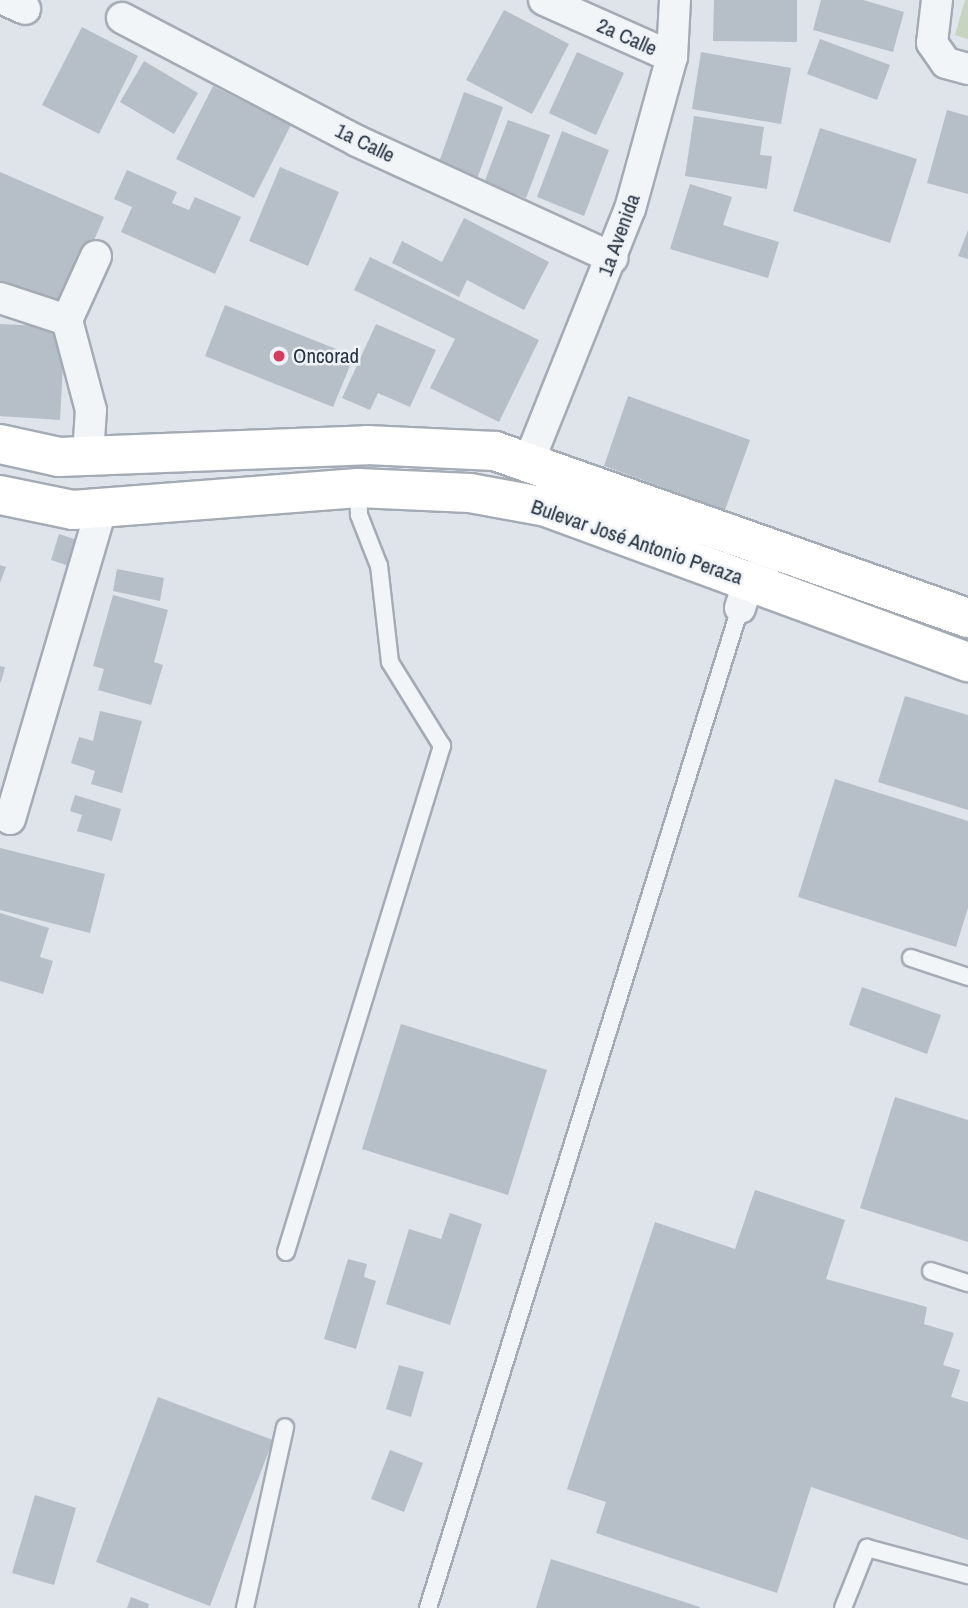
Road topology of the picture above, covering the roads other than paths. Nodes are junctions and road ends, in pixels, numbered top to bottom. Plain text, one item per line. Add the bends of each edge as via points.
1 (544, 0) edge
2 (675, 0) edge
3 (937, 0) edge
4 (122, 18) dead end
5 (672, 57) junction
6 (957, 66) edge
7 (96, 256) dead end
8 (612, 258) junction
9 (0, 298) edge
10 (67, 320) junction
11 (0, 444) edge
12 (88, 454) junction
13 (529, 461) junction
14 (358, 488) junction
15 (0, 495) edge
16 (102, 507) junction
17 (744, 594) junction
18 (908, 597) junction
19 (968, 618) edge
20 (968, 662) edge
21 (9, 819) dead end
22 (911, 958) dead end
23 (968, 977) edge
24 (286, 1252) dead end
25 (931, 1271) dead end
26 (968, 1283) edge
27 (285, 1427) dead end
28 (968, 1575) edge
29 (244, 1608) edge
30 (428, 1608) edge
31 (843, 1608) edge

1 - 5 street, 2a Calle
2 - 5 street, 1a Avenida
3 - 6 street via 932,43
4 - 8 street, 1a Calle via 357,141
5 - 8 street, 1a Avenida
7 - 10 street
8 - 13 street, 1a Avenida
9 - 10 street
10 - 12 street via 91,410
11 - 12 street, Bulevar José Antonio Peraza via 59,457
12 - 13 street, Bulevar José Antonio Peraza via 459,446
13 - 18 street, Bulevar José Antonio Peraza
14 - 16 street, Bulevar José Antonio Peraza
14 - 17 street, Bulevar José Antonio Peraza via 470,493 546,507
14 - 24 lane via 359,515 379,566 390,662 442,746
15 - 16 street, Bulevar José Antonio Peraza via 73,510
16 - 21 street
17 - 18 street via 768,565 788,565
17 - 20 street, Bulevar José Antonio Peraza
17 - 30 lane
18 - 19 street, Bulevar José Antonio Peraza
22 - 23 lane
25 - 26 lane
27 - 29 lane
28 - 31 lane via 867,1548

